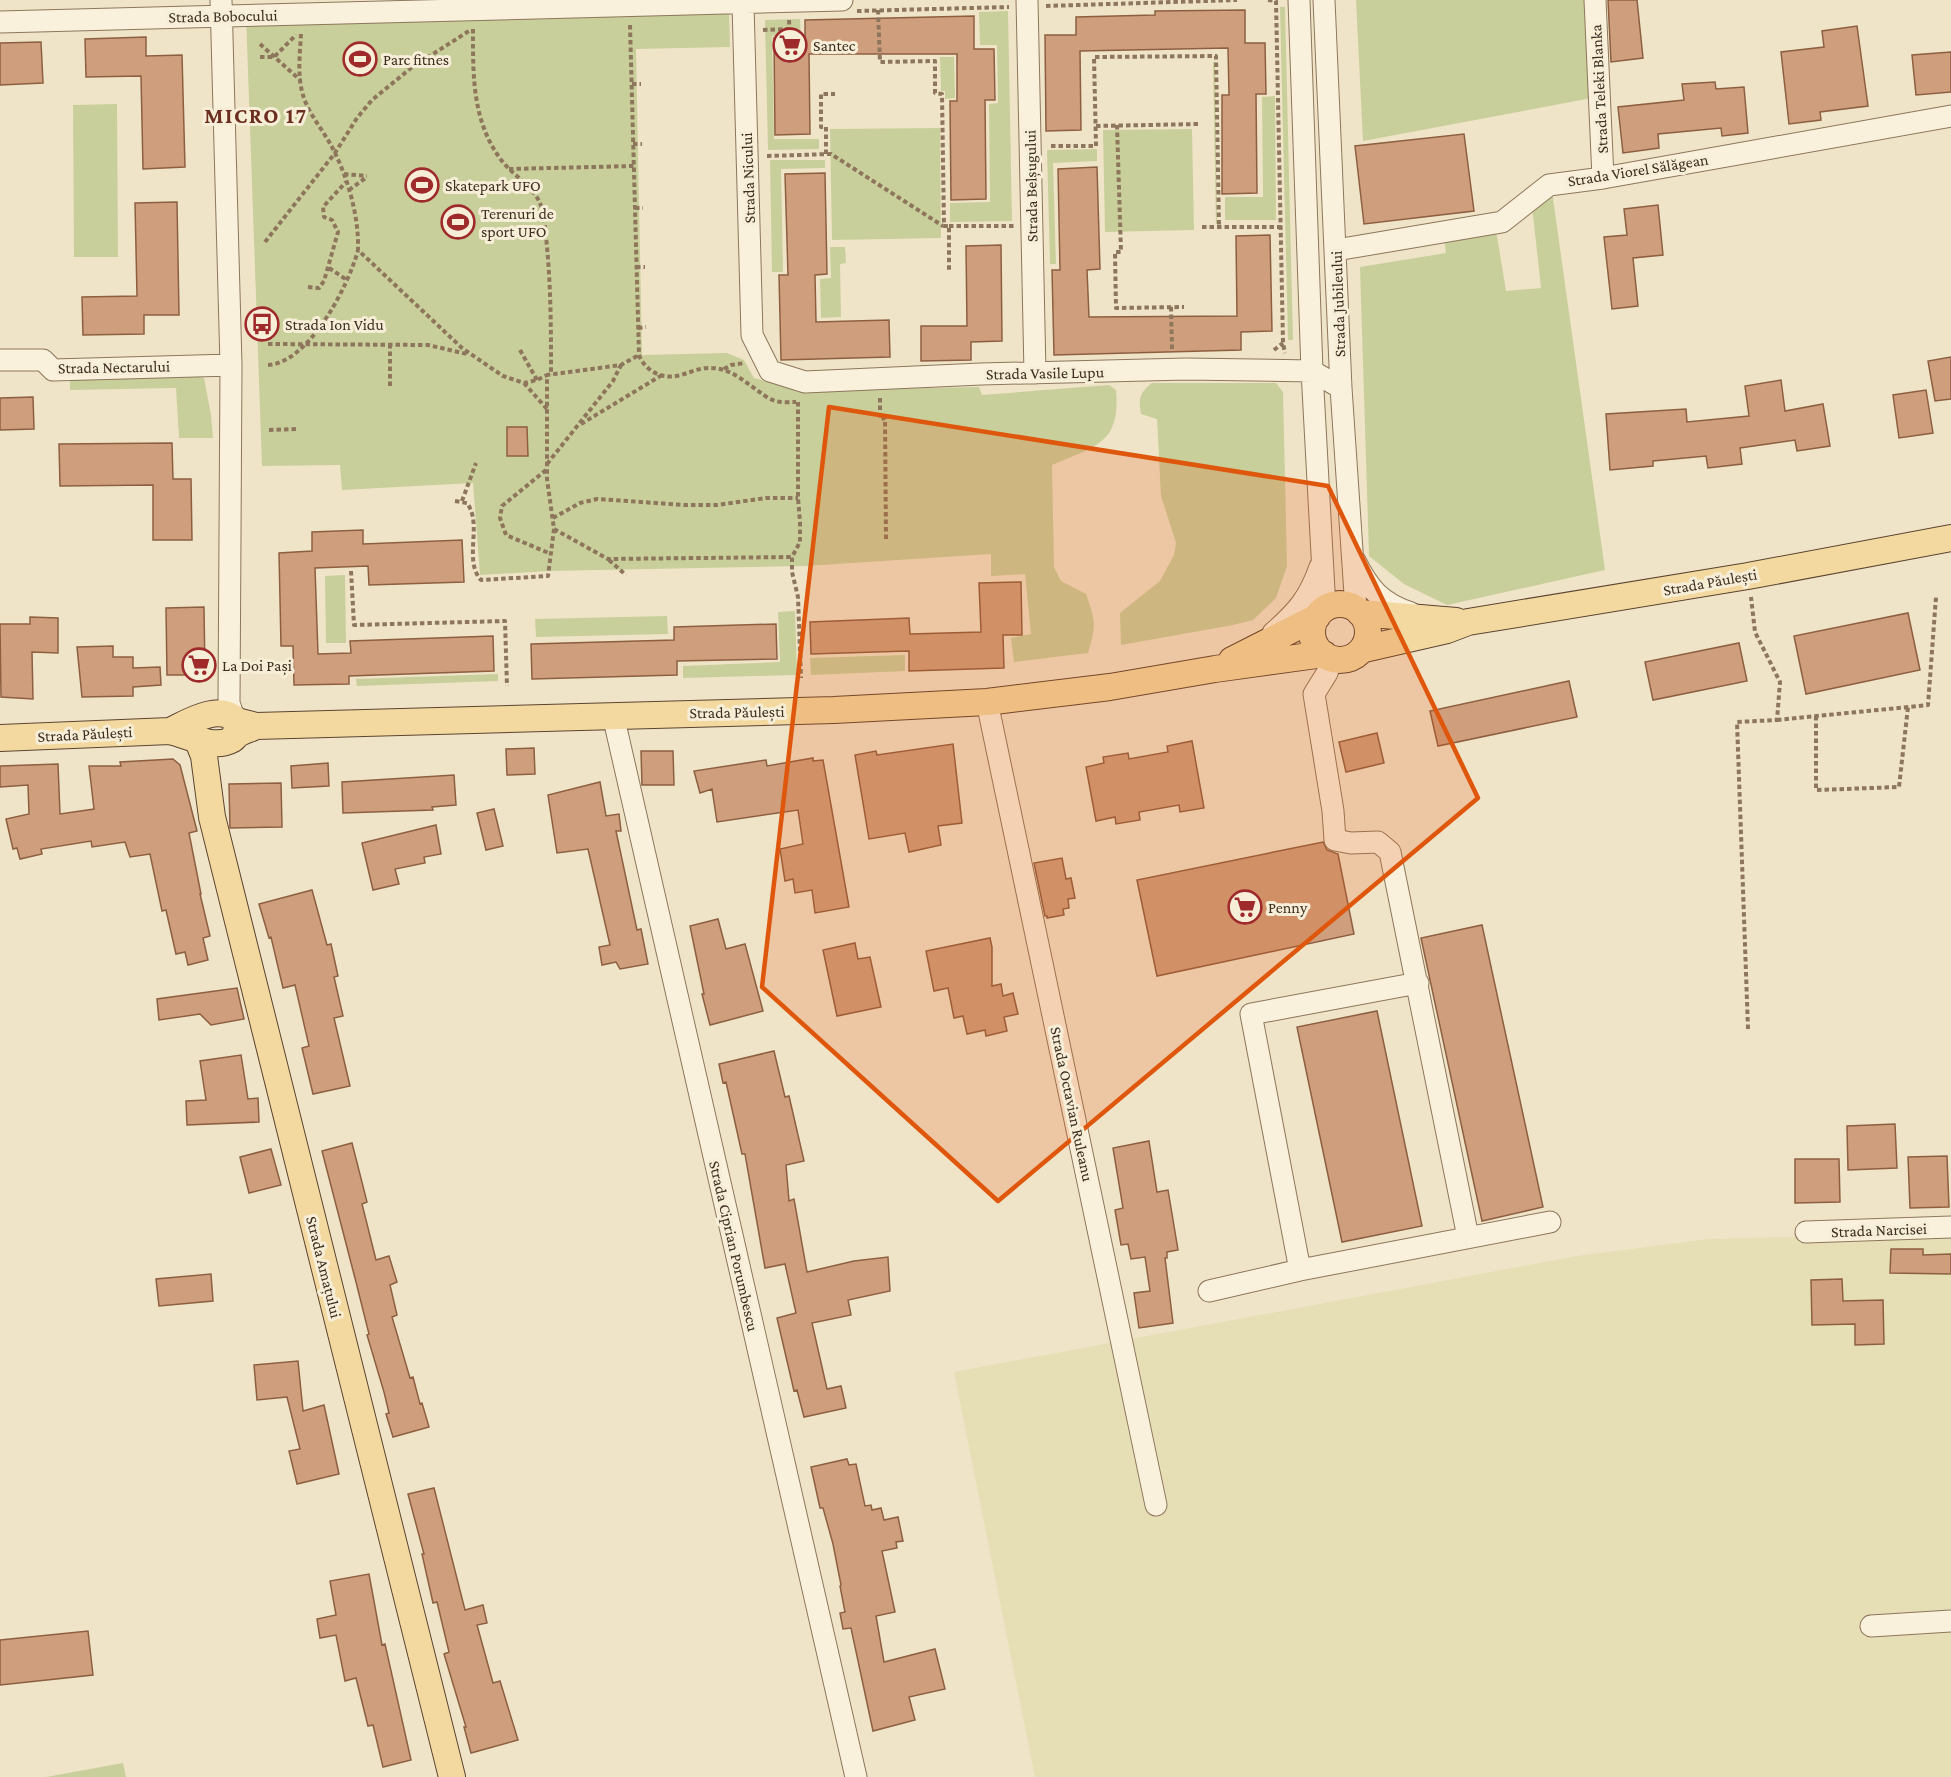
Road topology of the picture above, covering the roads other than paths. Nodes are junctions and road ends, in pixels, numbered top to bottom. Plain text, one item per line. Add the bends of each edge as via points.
1 (1299, 0) edge
2 (1324, 0) edge
3 (1595, 0) edge
4 (743, 4) junction
5 (1025, 4) edge
6 (844, 6) edge
7 (221, 8) edge
8 (0, 22) edge
9 (1951, 116) edge
10 (1603, 178) junction
11 (1336, 250) junction
12 (758, 351) joint
13 (0, 360) edge
14 (231, 365) junction
15 (1312, 371) junction
16 (1035, 373) junction
17 (1341, 388) junction
18 (1951, 538) edge
19 (1351, 554) junction
20 (1322, 561) junction
21 (1358, 611) junction
22 (1321, 613) junction
23 (1426, 618) junction
24 (1468, 622) junction
25 (1364, 649) junction
26 (1253, 650) junction
27 (1328, 657) junction
28 (1215, 669) junction
29 (987, 702) junction
30 (613, 715) junction
31 (215, 729) junction
32 (0, 738) edge
33 (1418, 983) junction
34 (1550, 1222) dead end
35 (1951, 1227) edge
36 (1806, 1232) dead end
37 (1468, 1237) junction
38 (1300, 1270) junction
39 (1209, 1291) dead end
40 (1156, 1505) dead end
41 (1951, 1622) edge
42 (1871, 1626) dead end
43 (452, 1777) edge
44 (856, 1777) edge

1 - 15 street, Strada Jubileului
2 - 11 street, Strada Jubileului
3 - 10 street, Strada Teleki Blanka
4 - 6 street, Strada Bobocului
4 - 7 street, Strada Bobocului
4 - 12 street, Strada Nicului via 752,335
5 - 16 street, Strada Belșugului
7 - 8 street, Strada Bobocului
7 - 14 street
9 - 10 street, Strada Viorel Sălăgean
10 - 11 street, Strada Viorel Sălăgean via 1549,185 1502,222
11 - 17 street, Strada Jubileului
12 - 16 street, Strada Vasile Lupu via 770,371 805,382
13 - 14 street, Strada Nectarului via 43,360 53,370
14 - 31 street
15 - 16 street, Strada Vasile Lupu
15 - 17 street
15 - 20 street, Strada Jubileului
17 - 19 street, Strada Jubileului
18 - 24 main road, Strada Păulești
19 - 21 street, Strada Jubileului
19 - 23 street via 1381,598
20 - 22 street, Strada Jubileului
20 - 26 street via 1304,602
21 - 22 main road via 1335,605
21 - 23 main road, Strada Păulești
21 - 25 main road via 1368,632
22 - 26 main road, Strada Păulești
22 - 27 main road via 1313,635
23 - 24 main road, Strada Păulești
24 - 25 main road, Strada Păulești
25 - 27 main road via 1347,659
26 - 28 main road, Strada Păulești
27 - 28 main road, Strada Păulești
27 - 33 street via 1327,673 1314,694 1335,840 1378,842 1390,852
28 - 29 main road, Strada Păulești
29 - 30 main road, Strada Păulești
29 - 40 street, Strada Octavian Ruleanu
30 - 31 main road, Strada Păulești
30 - 44 street, Strada Ciprian Porumbescu
31 - 32 main road, Strada Păulești
31 - 43 main road, Strada Amațului via 212,817
33 - 37 street
33 - 38 street via 1251,1014
34 - 37 street
35 - 36 street, Strada Narcisei
37 - 38 street
38 - 39 street
41 - 42 street

